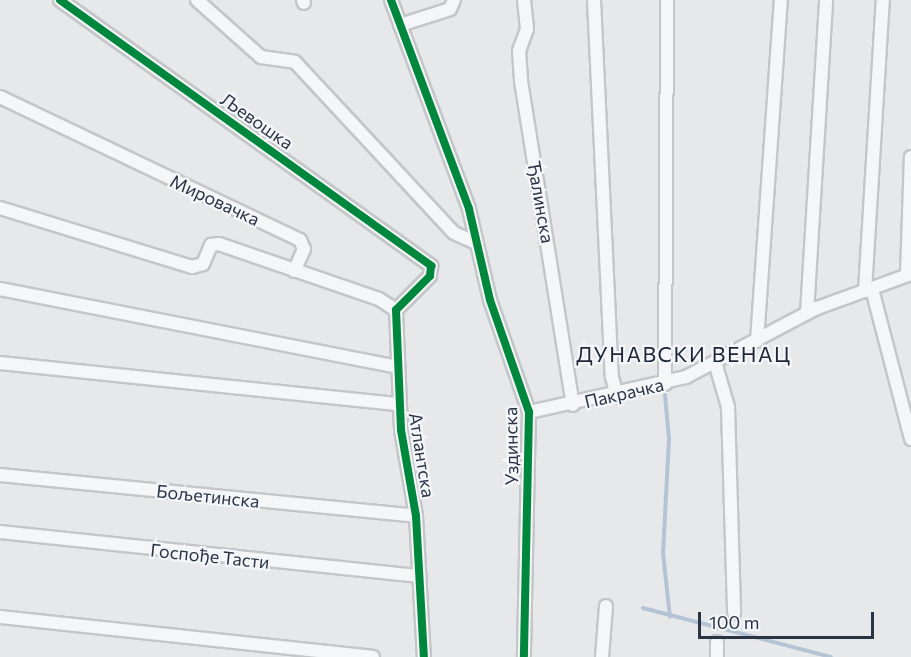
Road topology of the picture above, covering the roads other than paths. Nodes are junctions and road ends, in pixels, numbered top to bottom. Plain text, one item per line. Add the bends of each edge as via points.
1 (60, 0) edge
2 (197, 0) edge
3 (391, 0) edge
4 (454, 0) edge
5 (524, 0) edge
6 (594, 0) edge
7 (667, 0) edge
8 (781, 0) edge
9 (826, 0) edge
10 (883, 0) edge
11 (400, 25) junction
12 (0, 97) edge
13 (911, 157) edge
14 (0, 208) edge
15 (474, 242) junction
16 (294, 271) junction
17 (909, 275) edge
18 (0, 289) edge
19 (868, 290) junction
20 (396, 310) junction
21 (807, 313) junction
22 (757, 341) junction
23 (716, 362) junction
24 (0, 363) edge
25 (397, 367) junction
26 (665, 384) junction
27 (617, 396) junction
28 (399, 404) junction
29 (573, 405) junction
30 (529, 412) junction
31 (911, 439) edge
32 (0, 475) edge
33 (416, 516) junction
34 (0, 532) edge
35 (420, 576) junction
36 (606, 606) dead end
37 (734, 613) dead end
38 (0, 617) edge
39 (717, 642) dead end
40 (373, 657) edge
41 (424, 657) edge
42 (524, 657) edge
43 (602, 657) edge
44 (717, 657) edge

1 - 20 street, Љевошка via 374,222 432,271
2 - 15 street via 261,57 295,62 454,233
3 - 11 street, Уздинска
4 - 11 street via 450,9
5 - 29 street, Ђалинска via 527,29 520,47 521,81
6 - 27 street via 612,377
7 - 26 street
8 - 22 street
9 - 21 street
10 - 19 street
11 - 15 street, Уздинска via 469,209
12 - 16 street, Мировачка via 300,240 304,249
13 - 17 street
14 - 16 street via 192,267 202,264 214,243
15 - 30 street, Уздинска
16 - 20 street via 379,299
17 - 19 street, Пакрачка
18 - 25 street
19 - 21 street, Пакрачка
19 - 31 street
20 - 25 street, Атлантска
21 - 22 street, Пакрачка
22 - 23 street, Пакрачка
23 - 26 street, Пакрачка
23 - 37 street via 728,407
24 - 28 street
25 - 28 street, Атлантска
26 - 27 street, Пакрачка
27 - 29 street, Пакрачка
28 - 33 street, Атлантска
29 - 30 street, Пакрачка
30 - 42 street, Уздинска
32 - 33 street, Бољетинска
33 - 35 street, Атлантска
34 - 35 street, Госпође Тасти
35 - 41 street, Атлантска
36 - 43 street
38 - 40 street
39 - 44 street

